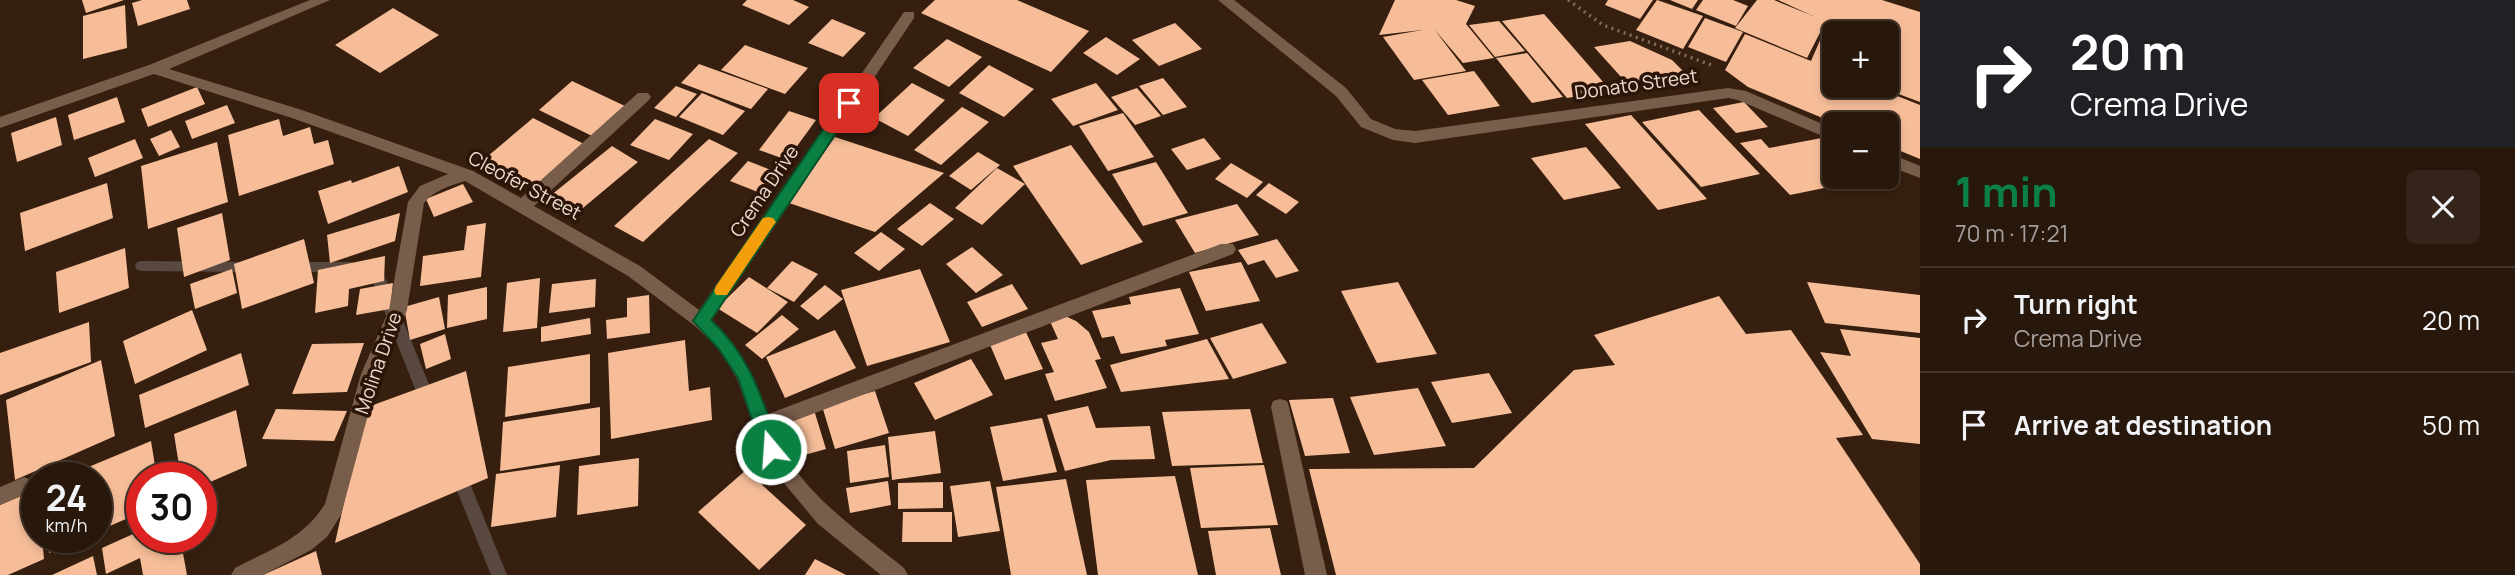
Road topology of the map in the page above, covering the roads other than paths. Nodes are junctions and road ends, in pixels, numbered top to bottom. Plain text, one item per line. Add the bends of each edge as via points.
1 (323, 0) edge
2 (1225, 0) edge
3 (909, 15) dead end
4 (154, 69) junction
5 (643, 97) dead end
6 (0, 123) edge
7 (1822, 130) edge
8 (1899, 163) edge
9 (1920, 172) edge
10 (467, 175) junction
11 (523, 206) junction
12 (1227, 249) dead end
13 (701, 321) junction
14 (1280, 407) dead end
15 (763, 424) junction
16 (21, 487) edge
17 (0, 496) edge
18 (242, 575) edge
19 (897, 575) edge
20 (1317, 575) edge

1 - 4 street
2 - 7 street, Donato Street via 1341,92 1366,123 1393,134 1416,137 1713,94 1741,95
3 - 13 street, Crema Drive
4 - 6 street
4 - 10 street, Cleofer Street
5 - 11 street
8 - 9 street
10 - 11 street, Cleofer Street
10 - 18 street, Molina Drive via 429,187 416,202 398,310 370,374 334,508 320,530 304,543
11 - 13 street, Cleofer Street via 634,271
12 - 15 street
13 - 15 street, Cleofer Street via 725,344 745,376
14 - 20 street
15 - 19 street, Cleofer Street via 771,449 825,517
16 - 17 street

